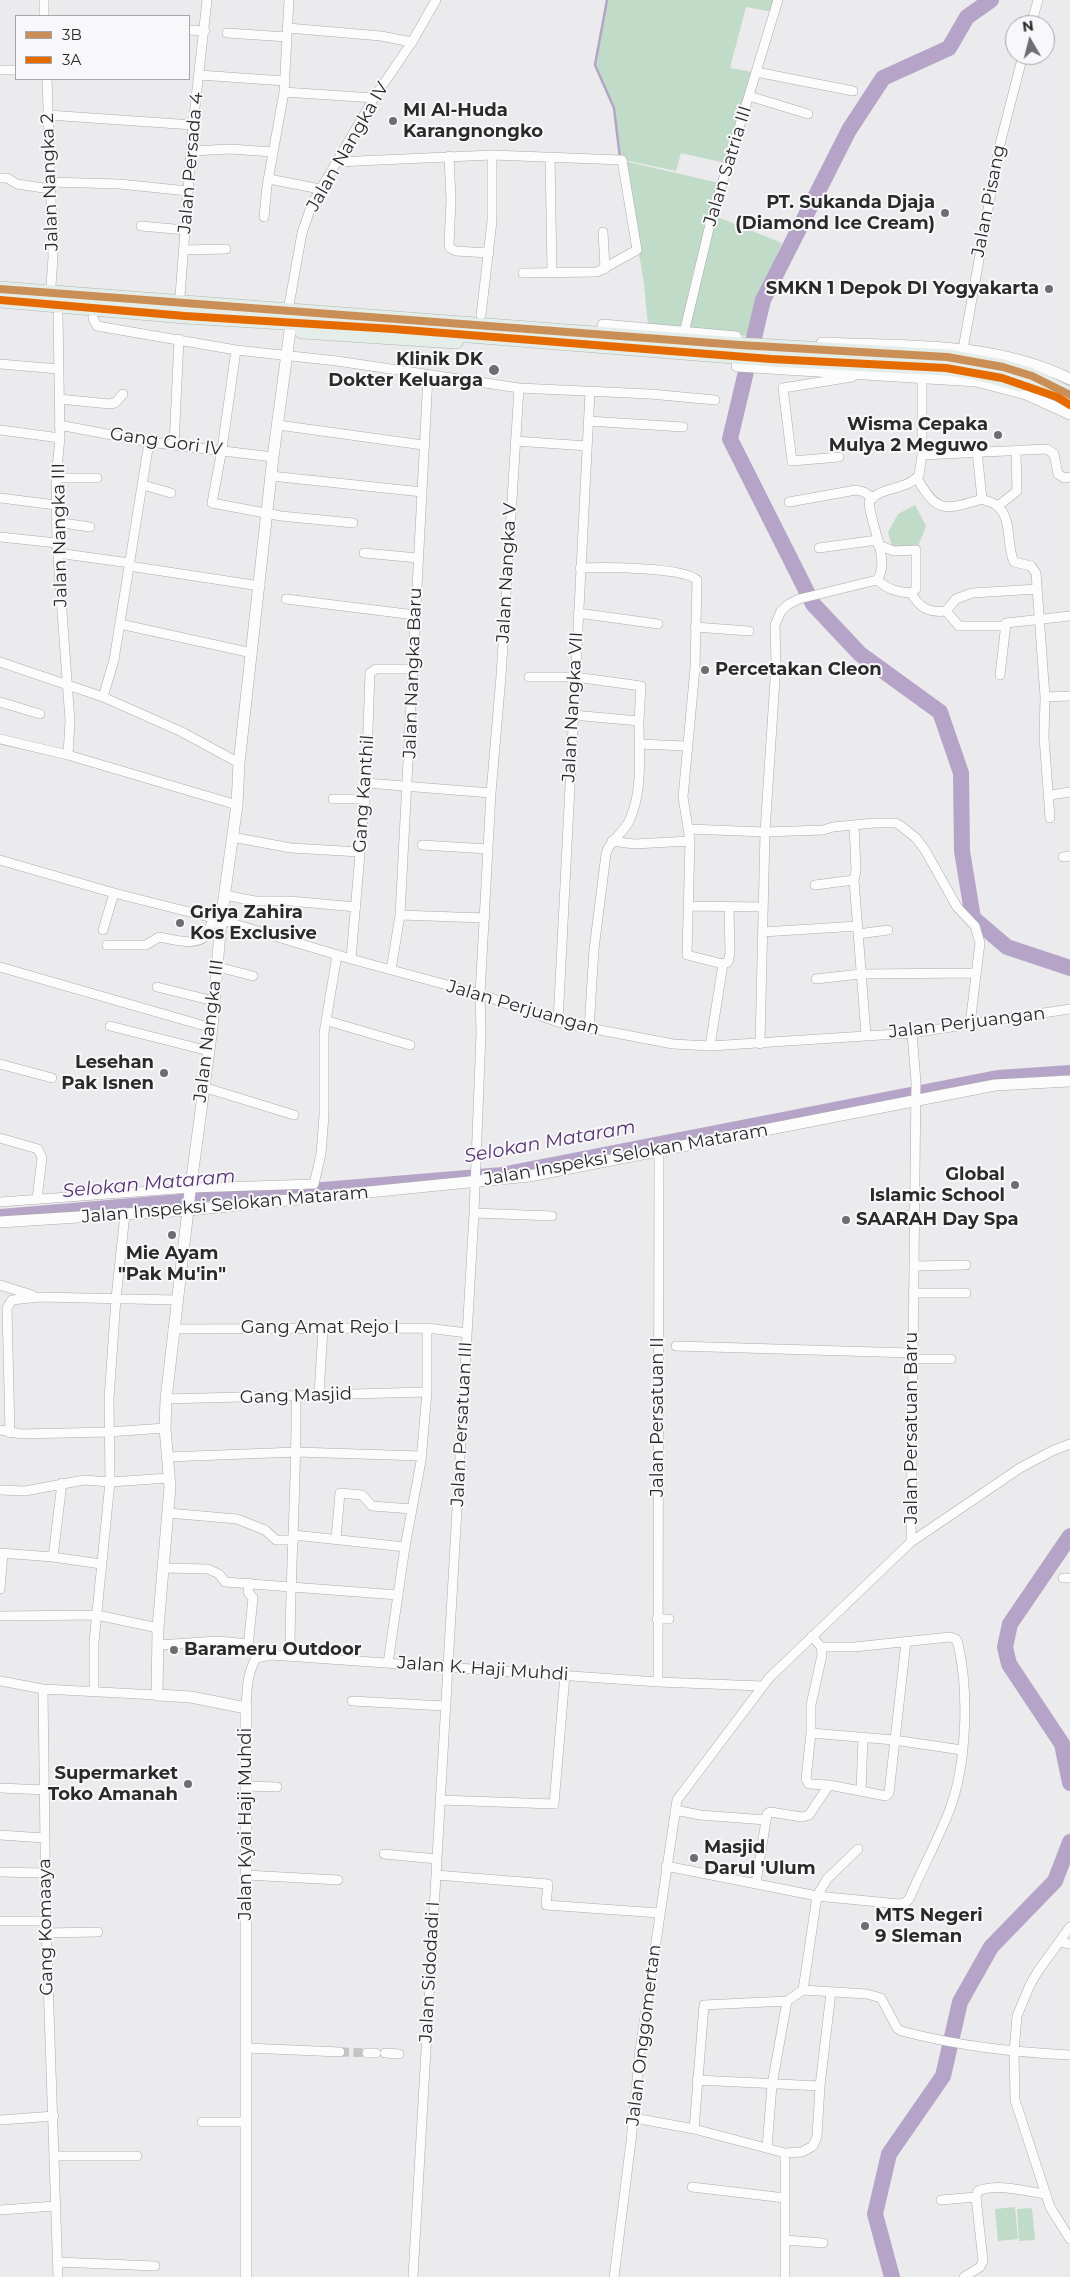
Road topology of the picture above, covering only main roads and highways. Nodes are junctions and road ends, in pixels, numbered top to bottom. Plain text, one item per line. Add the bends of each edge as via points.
1 (0, 281) edge
2 (0, 289) edge
3 (0, 300) edge
4 (184, 306) junction
5 (0, 309) edge
6 (164, 309) junction
7 (602, 330) junction
8 (392, 333) junction
9 (738, 351) junction
10 (772, 354) junction
11 (1070, 395) edge
12 (1070, 405) edge

1 - 4 highway
2 - 6 highway
3 - 6 highway
4 - 6 highway
4 - 7 highway
4 - 7 highway via 289,305 481,315
4 - 8 highway
5 - 8 highway via 290,331
7 - 9 highway
8 - 9 highway
9 - 10 highway
10 - 11 highway via 874,349 947,357 1003,367 1032,376
10 - 12 highway via 975,372 1029,386

